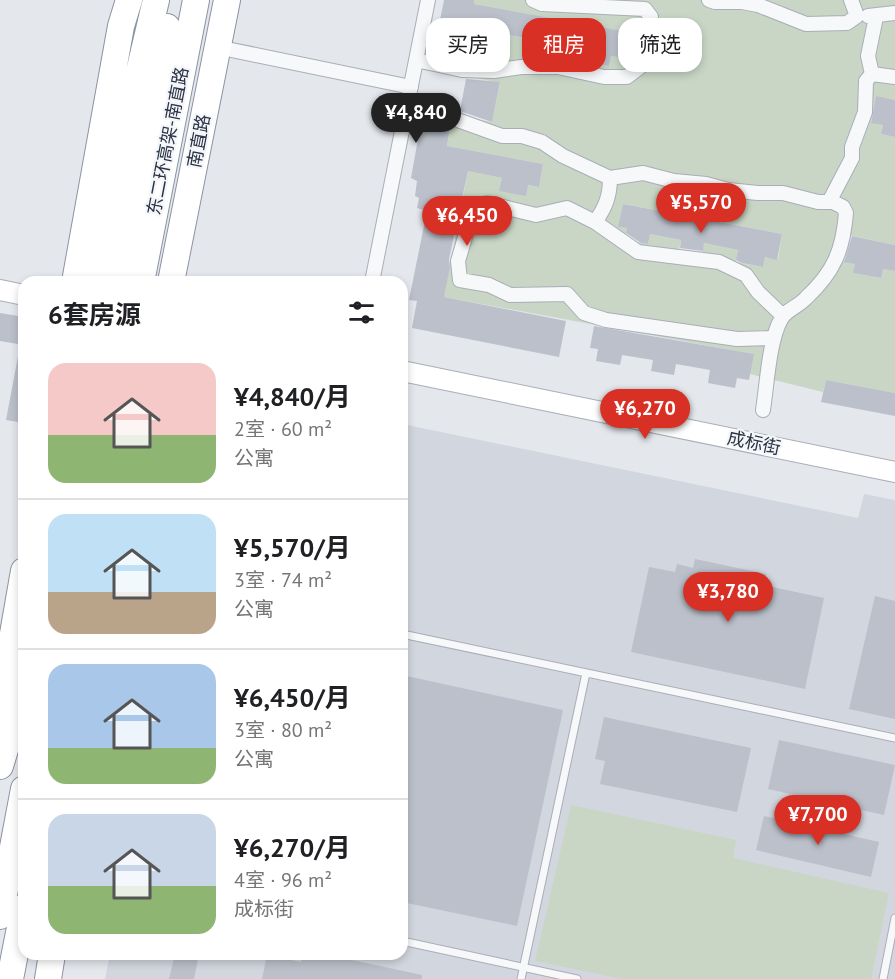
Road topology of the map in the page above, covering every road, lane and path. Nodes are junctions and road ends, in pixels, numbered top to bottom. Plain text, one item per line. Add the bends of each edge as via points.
1 (129, 0) edge
2 (156, 0) edge
3 (172, 0) edge
4 (196, 0) edge
5 (212, 0) edge
6 (227, 0) edge
7 (428, 0) edge
8 (533, 0) edge
9 (709, 0) edge
10 (851, 0) edge
11 (895, 13) edge
12 (857, 16) junction
13 (876, 17) junction
14 (217, 47) junction
15 (416, 60) junction
16 (872, 74) junction
17 (895, 77) edge
18 (411, 87) junction
19 (406, 110) junction
20 (610, 178) junction
21 (828, 202) junction
22 (595, 222) junction
23 (76, 276) edge
24 (99, 276) edge
25 (119, 276) edge
26 (142, 276) edge
27 (166, 276) edge
28 (172, 276) edge
29 (373, 276) edge
30 (0, 290) edge
31 (18, 294) edge
32 (783, 316) junction
33 (771, 338) dead end
34 (408, 372) edge
35 (763, 410) dead end
36 (895, 472) edge
37 (18, 605) edge
38 (408, 635) edge
39 (586, 673) junction
40 (18, 692) edge
41 (0, 708) edge
42 (895, 738) edge
43 (0, 766) edge
44 (18, 821) edge
45 (0, 916) edge
46 (895, 918) edge
47 (18, 938) edge
48 (408, 942) edge
49 (51, 960) edge
50 (523, 968) junction
51 (10, 979) edge
52 (48, 979) edge
53 (521, 979) edge
54 (577, 979) edge
55 (883, 979) edge

1 - 23 highway
2 - 24 highway
3 - 25 highway, 东二环高架-南直路
4 - 26 highway, 东二环高架-南直路
5 - 27 highway via 175,191 164,259
6 - 14 highway, 南直路
7 - 15 street
8 - 15 street via 542,4 645,9 651,17 650,37 640,67 627,77 604,77 558,67 462,70
9 - 12 street via 758,5 806,24 847,23
10 - 12 street
11 - 13 street
12 - 13 street
13 - 16 street via 868,56
14 - 18 street
14 - 28 highway, 南直路
15 - 18 street
16 - 17 street
16 - 21 street via 866,81 865,112 852,158
18 - 19 street
19 - 20 street via 452,118 502,136 542,142
19 - 29 street
20 - 21 street via 643,173 728,190 783,193
20 - 22 street via 605,208
21 - 32 street via 843,207 846,213 841,251 819,285
22 - 32 street via 638,252 719,262 746,275
22 - 33 street via 567,208 536,215 487,203 471,217 458,261 460,280 489,285 510,295 567,294 584,313 606,320 737,339
30 - 31 street
32 - 35 street via 776,330
34 - 36 street, 成标街
37 - 41 highway
38 - 39 lane
39 - 42 lane
39 - 50 lane
40 - 43 highway
44 - 45 highway
46 - 55 lane
47 - 51 highway
48 - 50 lane
49 - 52 highway
50 - 53 lane
50 - 54 lane

